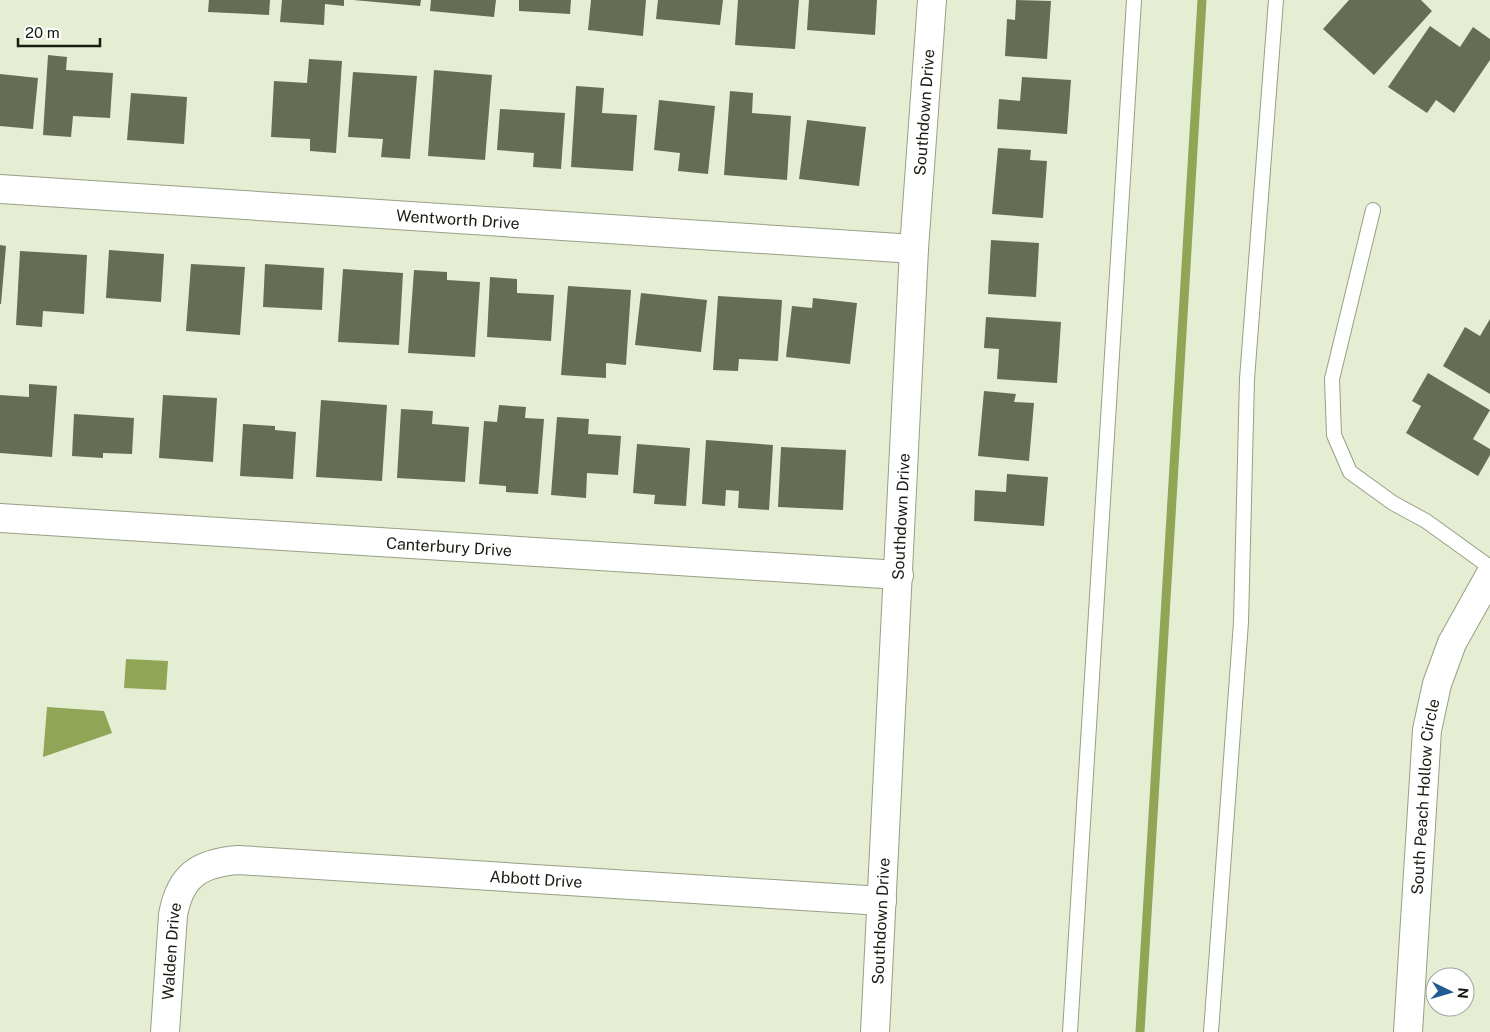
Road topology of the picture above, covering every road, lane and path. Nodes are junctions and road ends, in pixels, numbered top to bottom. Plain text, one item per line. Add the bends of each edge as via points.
1 (932, 0) edge
2 (1134, 0) edge
3 (1276, 0) edge
4 (0, 189) edge
5 (1373, 210) dead end
6 (914, 248) junction
7 (0, 518) edge
8 (1490, 567) edge
9 (899, 575) junction
10 (1490, 575) edge
11 (192, 874) joint
12 (882, 901) junction
13 (165, 1032) edge
14 (875, 1032) edge
15 (1070, 1032) edge
16 (1211, 1032) edge
17 (1408, 1032) edge

1 - 6 street, Southdown Drive
2 - 15 lane
3 - 16 lane via 1247,378 1240,622
4 - 6 street, Wentworth Drive
5 - 8 lane via 1332,379 1334,435 1350,472
6 - 9 street, Southdown Drive
7 - 9 street, Canterbury Drive
9 - 12 street, Southdown Drive
10 - 17 street, South Peach Hollow Circle via 1452,643 1437,684 1427,730
11 - 12 street, Abbott Drive via 206,865 238,860
11 - 13 street, Walden Drive via 182,886 173,915
12 - 14 street, Southdown Drive

